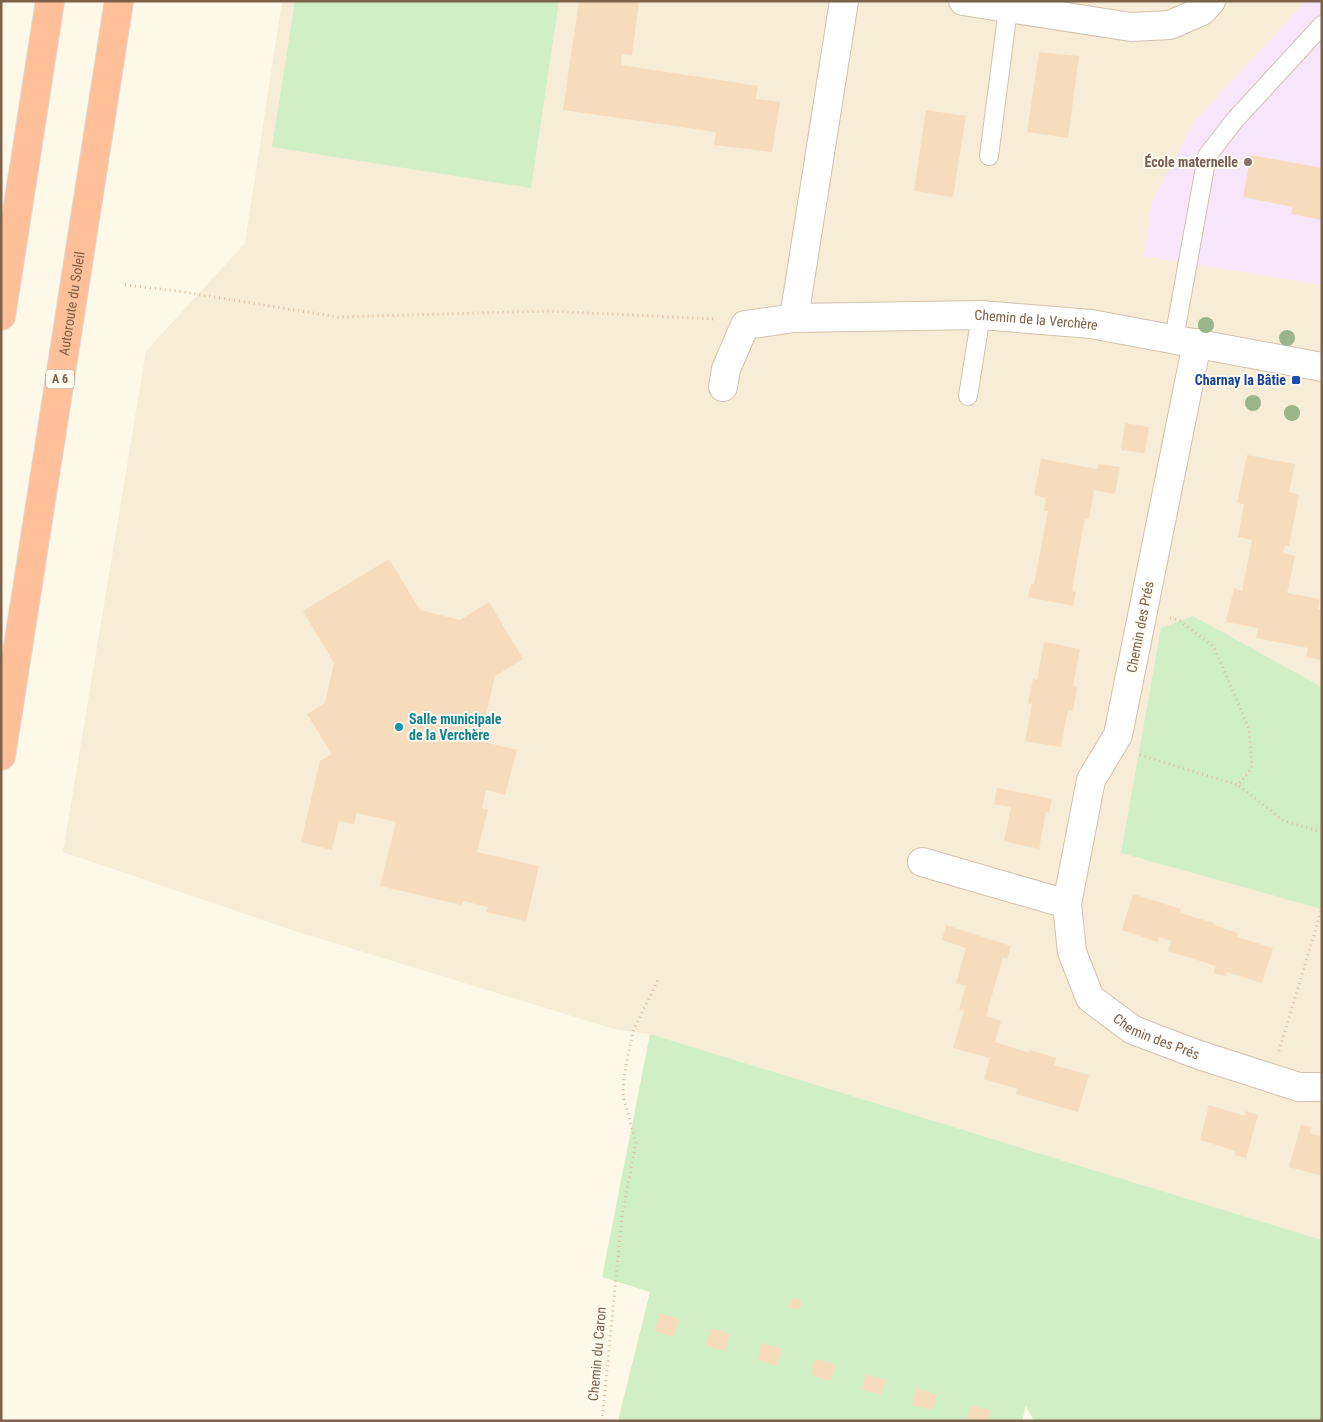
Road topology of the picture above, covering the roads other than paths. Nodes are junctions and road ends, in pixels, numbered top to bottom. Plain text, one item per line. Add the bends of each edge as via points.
1 (50, 1) edge
2 (118, 1) edge
3 (844, 1) edge
4 (963, 1) edge
5 (1211, 1) edge
6 (1009, 5) edge
7 (1322, 25) edge
8 (989, 156) dead end
9 (981, 315) junction
10 (1, 316) edge
11 (794, 318) junction
12 (1186, 341) junction
13 (1322, 367) edge
14 (723, 387) dead end
15 (968, 396) dead end
16 (1, 756) edge
17 (922, 862) dead end
18 (1067, 904) junction
19 (1322, 1087) edge

1 - 10 highway
2 - 16 highway, Autoroute du Soleil / A 6
3 - 11 street
4 - 6 street
5 - 6 street via 1202,10 1170,25 1131,27
6 - 8 lane
7 - 12 lane via 1234,121 1207,156
9 - 11 street, Chemin de la Verchère
9 - 12 street, Chemin de la Verchère via 1091,324
9 - 15 lane
11 - 14 street, Chemin de la Verchère via 745,325 726,369
12 - 13 street, Chemin de la Verchère
12 - 18 street, Chemin des Prés via 1143,611 1118,735 1091,780
17 - 18 street
18 - 19 street, Chemin des Prés via 1072,952 1090,998 1133,1030 1300,1087

